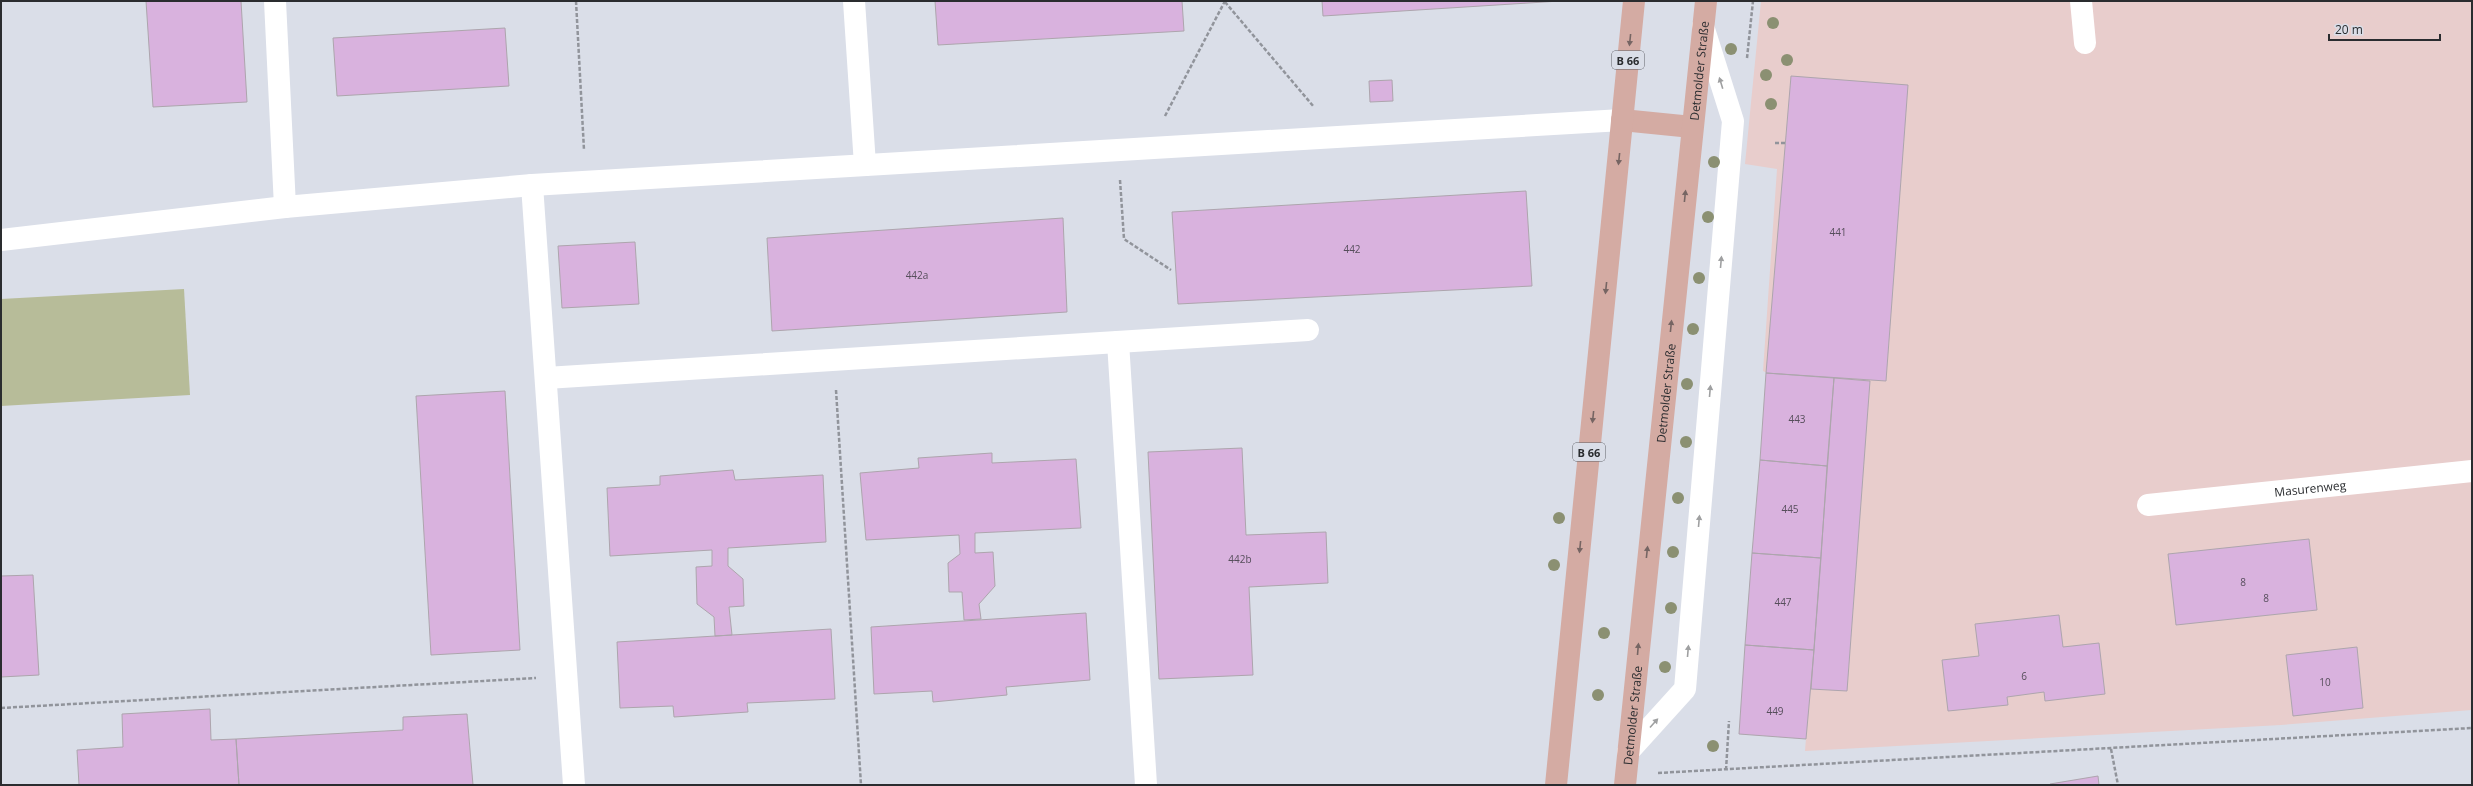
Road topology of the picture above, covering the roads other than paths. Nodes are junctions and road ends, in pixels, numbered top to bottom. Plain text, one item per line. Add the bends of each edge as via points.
1 (275, 1) edge
2 (854, 1) edge
3 (1634, 1) edge
4 (1706, 1) edge
5 (2081, 1) edge
6 (1703, 26) junction
7 (2085, 43) dead end
8 (1622, 120) junction
9 (1692, 127) junction
10 (865, 165) junction
11 (532, 185) junction
12 (285, 207) junction
13 (1, 240) edge
14 (1308, 330) dead end
15 (1118, 342) junction
16 (546, 378) junction
17 (2472, 471) edge
18 (2148, 505) dead end
19 (1628, 752) junction
20 (574, 785) edge
21 (1146, 785) edge
22 (1556, 785) edge
23 (1625, 785) edge

1 - 12 street
2 - 10 street
3 -> 8 main road, B 66
4 - 6 main road, Detmolder Straße
5 - 7 street
6 - 9 main road, Detmolder Straße
19 -> 6 street via 1685,689 1733,121
8 - 9 main road
8 - 10 street
8 -> 22 main road, B 66
19 -> 9 main road, Detmolder Straße
10 - 11 street
11 - 12 street
11 - 16 street
12 - 13 street
14 - 15 street
15 - 16 street
15 - 21 street
16 - 20 street
17 - 18 street, Masurenweg
19 - 23 main road, Detmolder Straße

